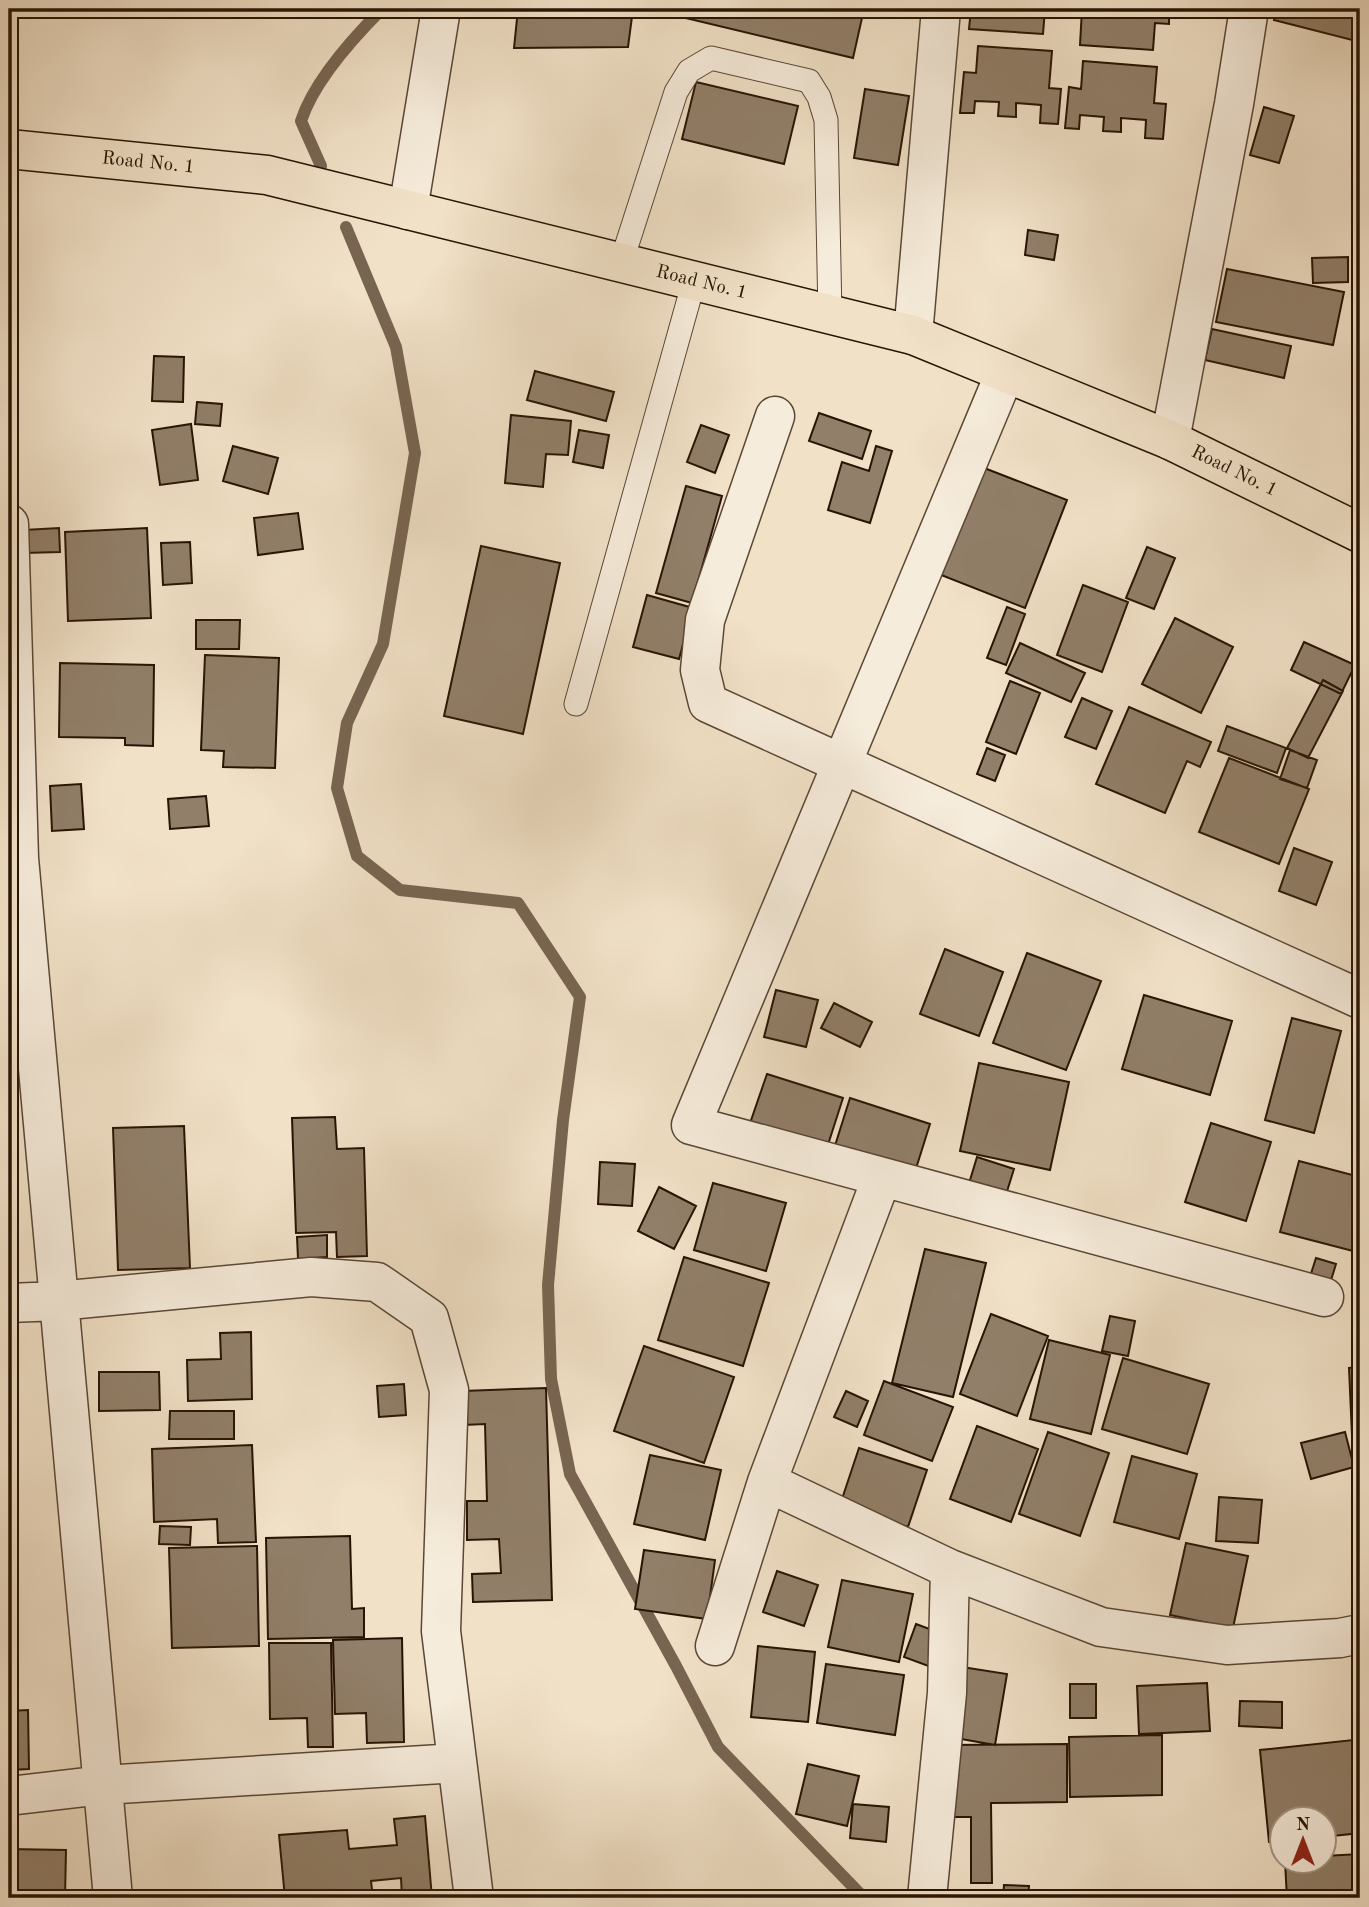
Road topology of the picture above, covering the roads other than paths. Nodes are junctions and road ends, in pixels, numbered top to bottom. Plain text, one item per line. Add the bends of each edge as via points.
1 (441, 9) edge
2 (941, 9) edge
3 (1248, 9) edge
4 (9, 149) edge
5 (408, 210) junction
6 (621, 263) junction
7 (694, 281) junction
8 (830, 315) junction
9 (913, 335) junction
10 (1005, 373) junction
11 (775, 416) dead end
12 (1170, 440) junction
13 (9, 524) edge
14 (1360, 533) edge
15 (576, 704) dead end
16 (842, 763) junction
17 (14, 859) edge
18 (1360, 999) edge
19 (882, 1177) junction
20 (1324, 1297) dead end
21 (58, 1301) junction
22 (9, 1303) edge
23 (767, 1482) junction
24 (950, 1569) junction
25 (1360, 1634) edge
26 (715, 1646) dead end
27 (457, 1763) junction
28 (103, 1785) junction
29 (9, 1797) edge
30 (113, 1898) edge
31 (474, 1898) edge
32 (928, 1898) edge

1 - 5 street
2 - 9 street
3 - 12 street
4 - 5 highway, Road No. 1 via 267,175
5 - 6 highway, Road No. 1
6 - 7 highway, Road No. 1
6 - 8 lane via 676,92 689,71 711,58 809,81 827,120
7 - 8 highway, Road No. 1
7 - 15 lane
8 - 9 highway, Road No. 1
9 - 10 highway, Road No. 1
10 - 12 highway, Road No. 1
10 - 16 street
11 - 16 street via 705,620 700,670 708,703
12 - 14 highway, Road No. 1
13 - 17 street
16 - 18 street
16 - 19 street via 691,1125
17 - 21 street
19 - 20 street
19 - 23 street
21 - 22 street
21 - 27 street via 311,1277 377,1282 429,1318 449,1390 441,1631
21 - 28 street
23 - 24 street
23 - 26 street
24 - 25 street via 1101,1628 1227,1644
24 - 32 street via 947,1693
27 - 28 street
27 - 31 street
28 - 29 street
28 - 30 street

